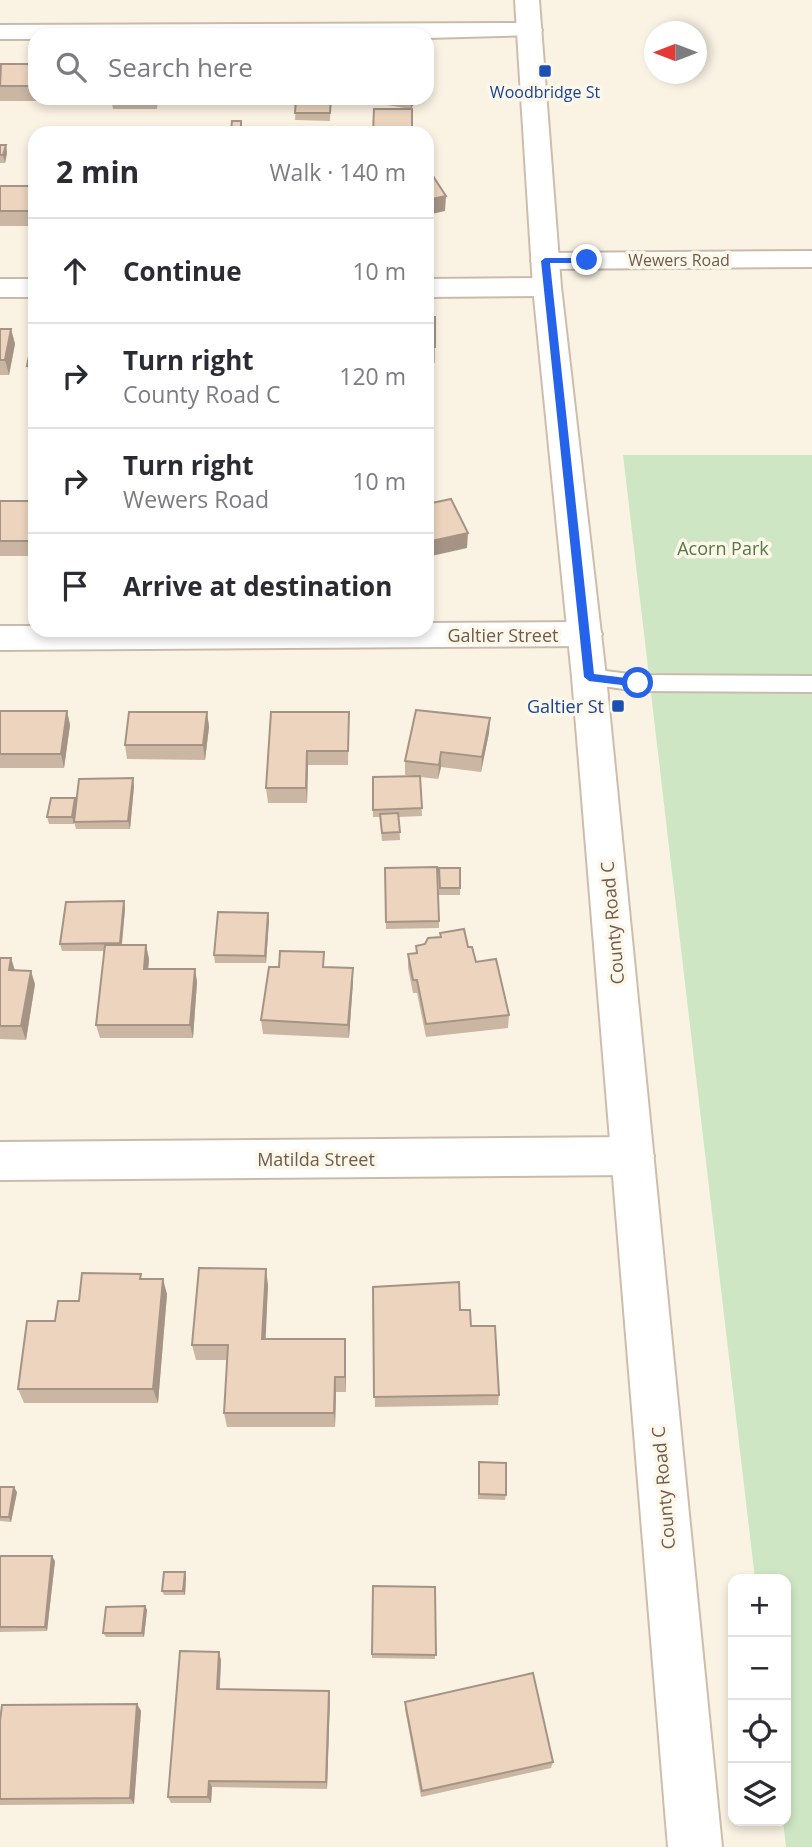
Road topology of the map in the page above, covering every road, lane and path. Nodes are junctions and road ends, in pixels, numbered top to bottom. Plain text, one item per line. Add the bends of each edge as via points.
1 (529, 15) edge
2 (124, 28) edge
3 (28, 31) edge
4 (0, 32) edge
5 (812, 259) edge
6 (546, 274) junction
7 (434, 287) edge
8 (0, 288) edge
9 (28, 288) edge
10 (585, 634) junction
11 (434, 635) edge
12 (146, 637) edge
13 (0, 638) edge
14 (589, 677) junction
15 (812, 684) edge
16 (633, 1156) junction
17 (0, 1161) edge
18 (695, 1847) edge

1 - 2 street
1 - 6 street, County Road C
3 - 4 street
5 - 6 street, Wewers Road
6 - 7 street, Wewers Road
6 - 10 street, County Road C
8 - 9 street
10 - 11 street, Galtier Street
10 - 14 street, County Road C
12 - 13 street, Galtier Street
14 - 15 lane via 638,683
14 - 16 street, County Road C
16 - 17 street, Matilda Street
16 - 18 street, County Road C

